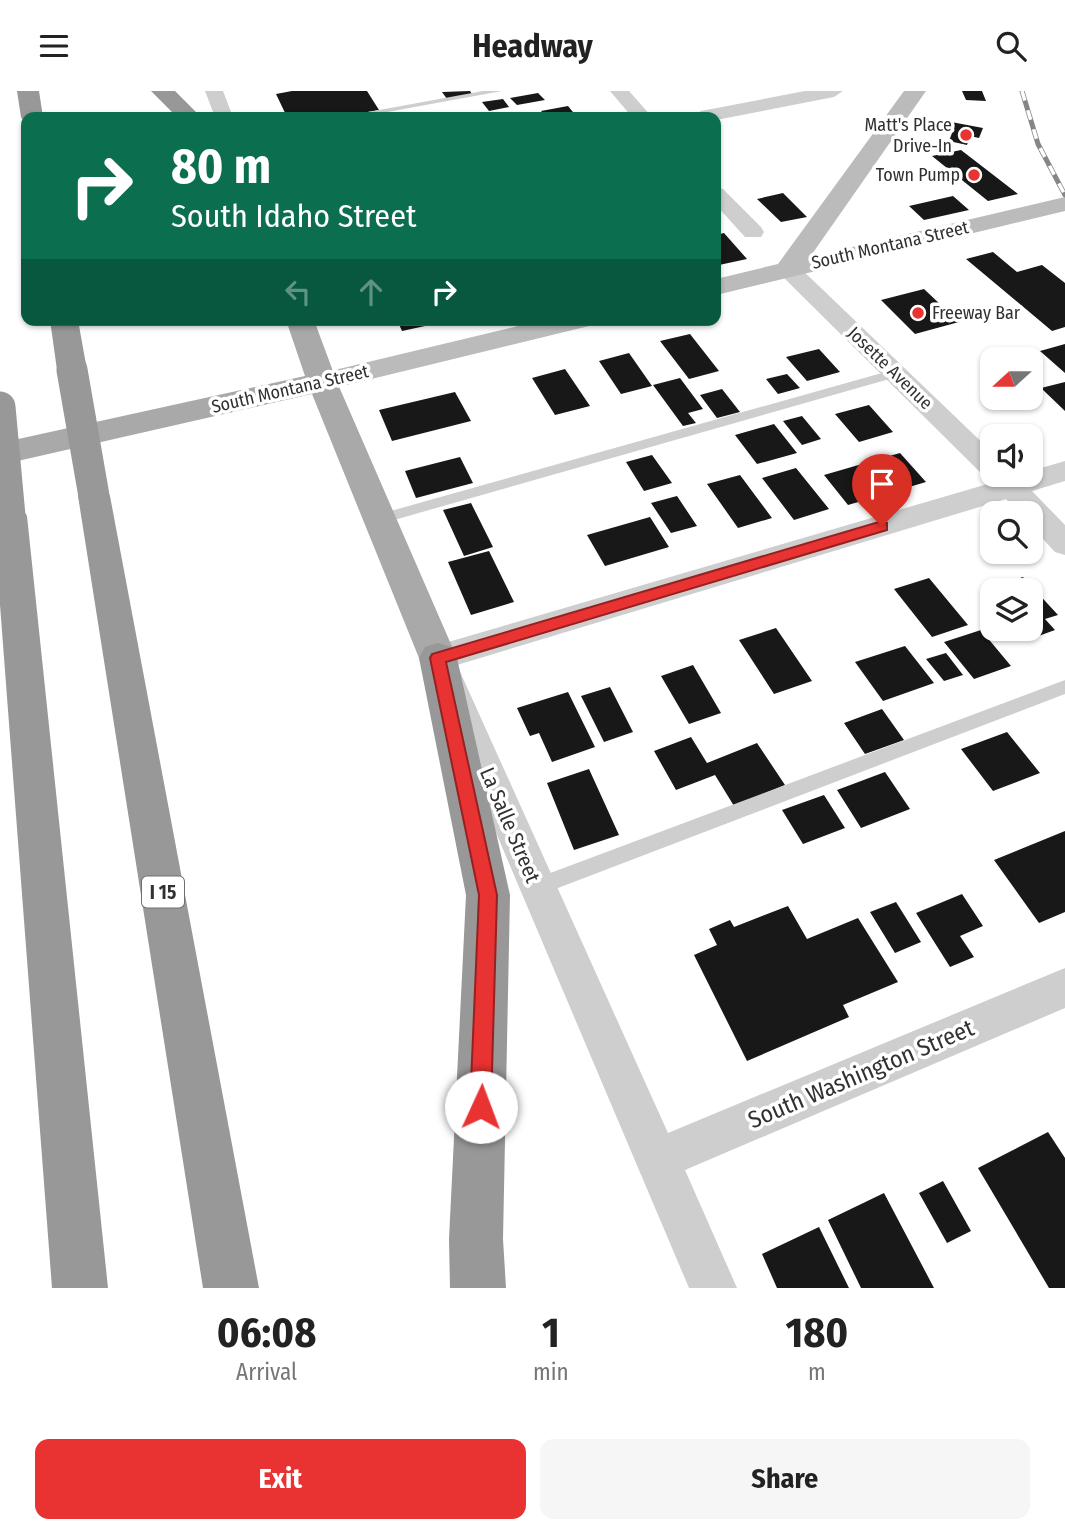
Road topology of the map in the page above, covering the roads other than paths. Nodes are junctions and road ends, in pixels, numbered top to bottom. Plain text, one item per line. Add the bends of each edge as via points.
1 (28, 91) edge
2 (163, 91) edge
3 (214, 91) edge
4 (498, 91) edge
5 (619, 91) edge
6 (834, 91) edge
7 (915, 91) edge
8 (31, 112) edge
9 (185, 112) edge
10 (222, 112) edge
11 (375, 112) edge
12 (638, 112) edge
13 (721, 113) edge
14 (721, 198) edge
15 (1065, 204) edge
16 (753, 232) dead end
17 (788, 269) junction
18 (721, 286) edge
19 (65, 326) edge
20 (302, 326) edge
21 (554, 326) edge
22 (896, 373) junction
23 (323, 382) junction
24 (0, 407) edge
25 (0, 454) edge
26 (980, 456) edge
27 (1065, 471) edge
28 (1043, 473) edge
29 (980, 484) edge
30 (1011, 487) edge
31 (380, 519) junction
32 (1065, 544) edge
33 (438, 658) junction
34 (1065, 687) edge
35 (537, 887) junction
36 (1065, 988) edge
37 (656, 1160) junction
38 (80, 1288) edge
39 (231, 1288) edge
40 (478, 1288) edge
41 (713, 1288) edge

1 - 8 highway
2 - 9 highway
3 - 10 street
4 - 11 lane
5 - 12 street
6 - 13 street
7 - 17 main road
14 - 16 street
15 - 17 main road, South Montana Street
17 - 18 main road, South Montana Street
17 - 22 street, Josette Avenue
19 - 39 highway, I 15, bridge
20 - 23 main road, La Salle Street
21 - 23 main road, South Montana Street
22 - 26 street, Josette Avenue
22 - 31 lane
23 - 25 main road, South Montana Street
23 - 31 main road, La Salle Street
24 - 38 highway, bridge
27 - 28 street
29 - 33 street
30 - 32 street, Josette Avenue
31 - 33 main road, La Salle Street
33 - 35 street, La Salle Street
33 - 40 highway via 488,895
34 - 35 lane
35 - 37 street, La Salle Street
36 - 37 street, South Washington Street
37 - 41 street, La Salle Street

